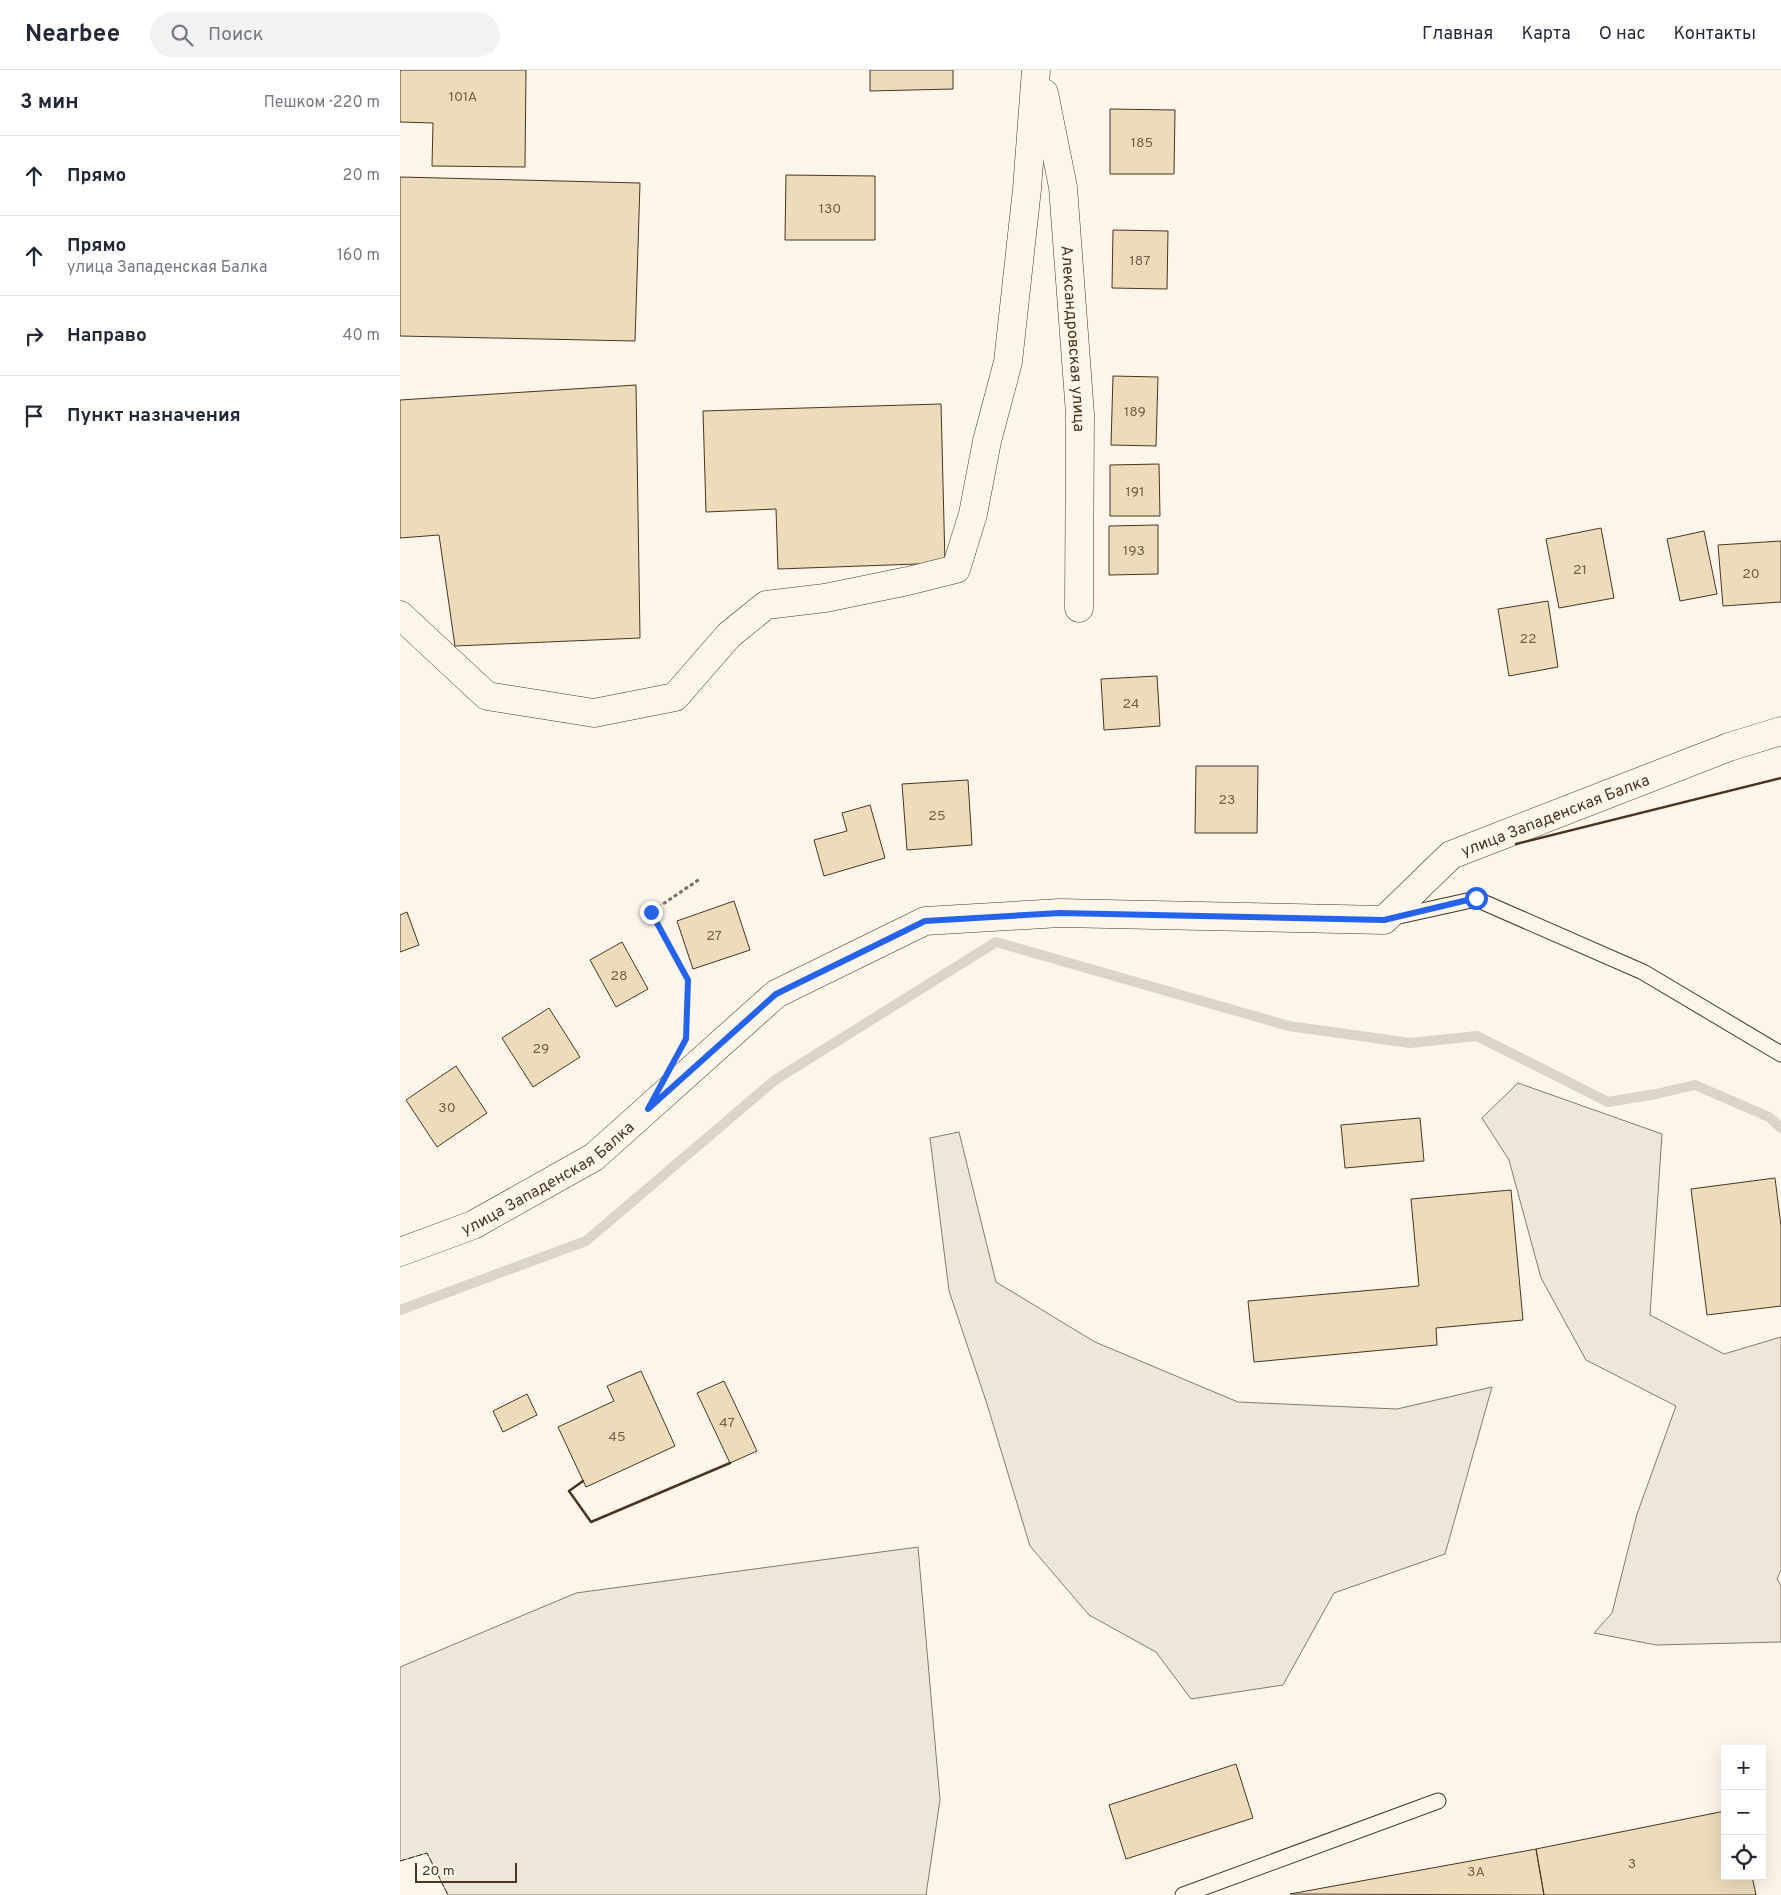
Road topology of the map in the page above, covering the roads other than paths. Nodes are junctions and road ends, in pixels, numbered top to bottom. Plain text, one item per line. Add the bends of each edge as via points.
1 (1037, 70) edge
2 (1079, 608) dead end
3 (400, 615) edge
4 (1781, 731) edge
5 (1384, 920) junction
6 (1781, 1054) edge
7 (400, 1252) edge
8 (1438, 1802) dead end
9 (1184, 1895) edge

1 - 2 street, Александровская улица via 1063,187 1066,217 1080,414
1 - 3 street via 1008,362 987,441 973,514 956,569 825,598 766,605 729,634 675,697 594,713 488,696
4 - 5 street, улица Западенская Балка via 1729,747 1451,855
5 - 6 lane via 1476,898 1643,972
5 - 7 street, улица Западенская Балка via 1060,913 925,921 776,994 594,1157 473,1225
8 - 9 lane

